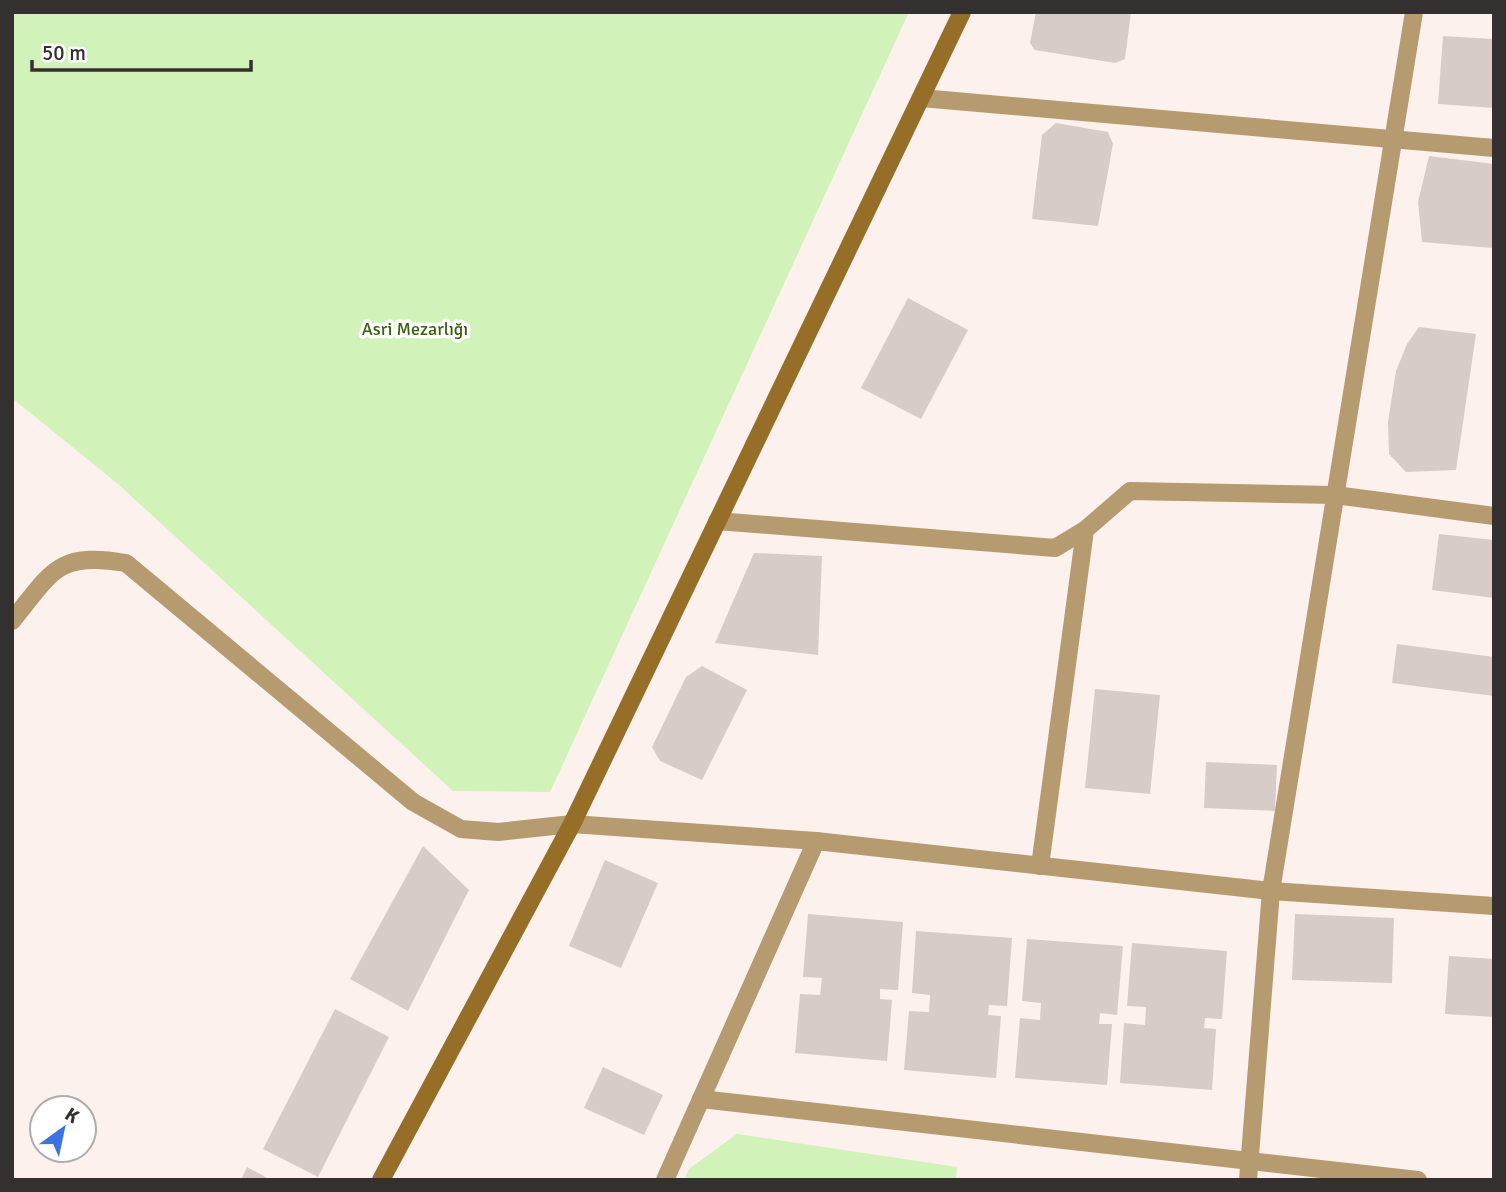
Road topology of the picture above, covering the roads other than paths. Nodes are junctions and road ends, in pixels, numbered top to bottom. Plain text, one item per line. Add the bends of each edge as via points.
1 (962, 12) edge
2 (1414, 12) edge
3 (921, 97) junction
4 (1394, 139) junction
5 (1494, 148) edge
6 (1335, 495) junction
7 (1494, 516) edge
8 (717, 520) junction
9 (1086, 530) junction
10 (12, 621) edge
11 (572, 824) junction
12 (816, 841) junction
13 (1040, 866) junction
14 (1271, 891) junction
15 (1494, 906) edge
16 (701, 1099) junction
17 (1249, 1171) edge
18 (381, 1180) edge
19 (665, 1180) edge
20 (1418, 1180) edge

1 - 3 street
2 - 4 street
3 - 4 street
3 - 8 street
4 - 5 street
4 - 6 street
6 - 7 street
6 - 9 street via 1130,491
6 - 14 street
8 - 9 street via 1055,548
8 - 11 street
9 - 13 street
10 - 11 street via 52,573 76,559 126,564 413,802 461,829 498,832
11 - 12 street
11 - 18 street
12 - 13 street
12 - 16 street
13 - 14 street
14 - 15 street
14 - 17 street
16 - 17 street
16 - 19 street
17 - 20 street

